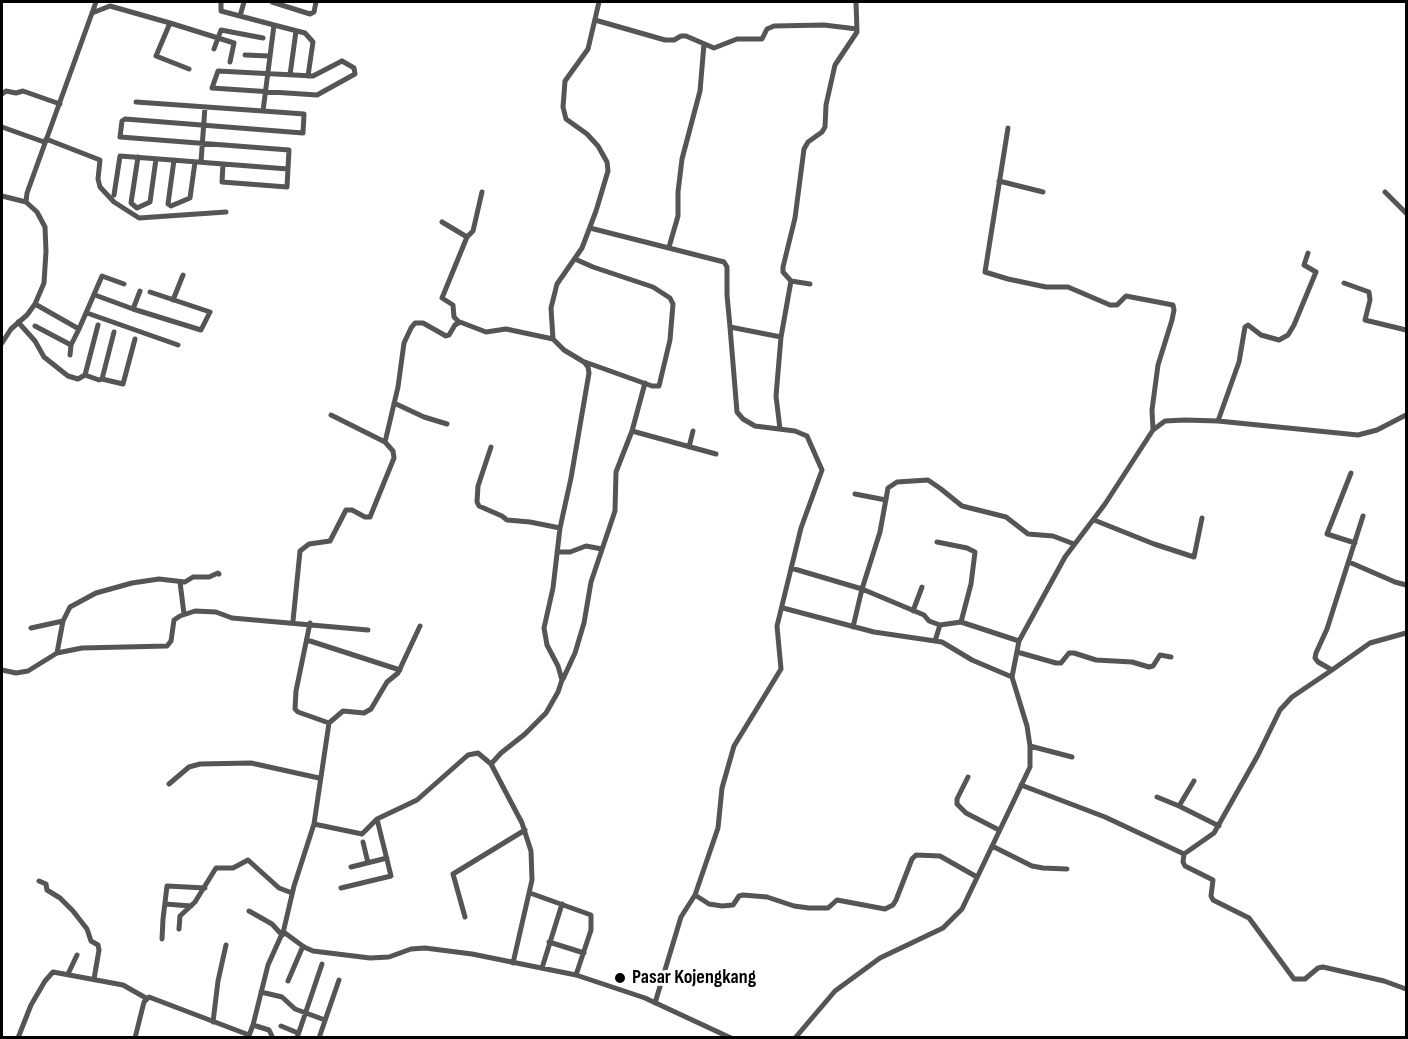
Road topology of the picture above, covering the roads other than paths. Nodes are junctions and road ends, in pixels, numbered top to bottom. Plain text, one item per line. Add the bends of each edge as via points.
1 (96, 2) edge
2 (221, 2) edge
3 (244, 2) edge
4 (273, 2) edge
5 (316, 2) edge
6 (599, 2) edge
7 (856, 2) edge
8 (92, 13) junction
9 (240, 16) junction
10 (595, 20) junction
11 (170, 23) junction
12 (274, 25) junction
13 (857, 29) junction
14 (296, 31) junction
15 (263, 38) dead end
16 (218, 39) junction
17 (704, 44) junction
18 (214, 49) dead end
19 (245, 55) dead end
20 (269, 56) junction
21 (230, 62) dead end
22 (189, 69) dead end
23 (268, 73) junction
24 (290, 75) junction
25 (308, 76) junction
26 (265, 92) junction
27 (2, 94) edge
28 (136, 102) dead end
29 (60, 104) junction
30 (205, 107) junction
31 (263, 111) junction
32 (204, 126) junction
33 (2, 127) edge
34 (1008, 128) dead end
35 (45, 141) junction
36 (202, 144) junction
37 (138, 157) junction
38 (156, 159) junction
39 (174, 160) junction
40 (198, 162) junction
41 (223, 164) junction
42 (288, 169) junction
43 (999, 181) junction
44 (482, 192) dead end
45 (1043, 192) dead end
46 (1385, 192) dead end
47 (114, 195) dead end
48 (2, 196) edge
49 (26, 202) junction
50 (226, 212) dead end
51 (1407, 213) edge
52 (442, 222) dead end
53 (590, 228) junction
54 (467, 237) junction
55 (669, 247) junction
56 (1308, 253) dead end
57 (575, 259) junction
58 (183, 275) dead end
59 (791, 281) junction
60 (124, 284) dead end
61 (810, 284) dead end
62 (1344, 284) dead end
63 (140, 291) dead end
64 (150, 292) dead end
65 (95, 294) junction
66 (173, 300) junction
67 (35, 304) junction
68 (133, 309) junction
69 (87, 313) junction
70 (18, 322) junction
71 (459, 322) junction
72 (35, 326) dead end
73 (98, 326) dead end
74 (730, 327) junction
75 (79, 329) junction
76 (1407, 330) edge
77 (114, 332) dead end
78 (781, 336) junction
79 (135, 339) dead end
80 (553, 339) junction
81 (2, 343) edge
82 (71, 345) junction
83 (178, 345) dead end
84 (70, 355) dead end
85 (584, 362) junction
86 (85, 375) junction
87 (102, 379) junction
88 (645, 383) junction
89 (394, 403) junction
90 (331, 415) dead end
91 (1407, 415) edge
92 (1218, 421) junction
93 (447, 424) dead end
94 (780, 429) junction
95 (1153, 430) junction
96 (632, 431) junction
97 (693, 431) dead end
98 (385, 442) junction
99 (491, 447) dead end
100 (689, 447) junction
101 (716, 454) dead end
102 (1351, 473) dead end
103 (855, 494) dead end
104 (886, 500) junction
105 (1363, 516) dead end
106 (1202, 518) dead end
107 (1094, 520) junction
108 (560, 528) junction
109 (937, 542) dead end
110 (1355, 543) junction
111 (1074, 544) junction
112 (602, 549) junction
113 (557, 552) junction
114 (1349, 562) junction
115 (791, 568) junction
116 (219, 574) dead end
117 (180, 582) junction
118 (1407, 585) edge
119 (922, 587) dead end
120 (862, 590) junction
121 (783, 608) junction
122 (913, 611) junction
123 (184, 614) junction
124 (63, 621) junction
125 (293, 621) junction
126 (961, 622) junction
127 (310, 623) junction
128 (940, 625) junction
129 (420, 626) dead end
130 (853, 627) junction
131 (31, 628) dead end
132 (368, 630) dead end
133 (1407, 633) edge
134 (307, 640) junction
135 (935, 641) junction
136 (1019, 641) junction
137 (1017, 652) junction
138 (57, 653) junction
139 (1171, 657) dead end
140 (2, 670) edge
141 (400, 670) junction
142 (1332, 670) junction
143 (1012, 676) junction
144 (562, 680) junction
145 (329, 723) junction
146 (1030, 746) junction
147 (1072, 757) dead end
148 (491, 764) junction
149 (968, 777) dead end
150 (319, 778) junction
151 (1194, 781) dead end
152 (169, 784) dead end
153 (1021, 785) junction
154 (1156, 797) dead end
155 (1179, 806) junction
156 (377, 819) junction
157 (314, 824) junction
158 (1219, 826) junction
159 (525, 830) junction
160 (999, 830) junction
161 (363, 842) dead end
162 (992, 846) junction
163 (1184, 854) junction
164 (387, 858) junction
165 (368, 863) junction
166 (351, 867) dead end
167 (1066, 869) dead end
168 (977, 876) junction
169 (39, 881) dead end
170 (205, 888) junction
171 (341, 888) dead end
172 (292, 893) junction
173 (530, 893) junction
174 (695, 895) junction
175 (165, 904) junction
176 (562, 904) junction
177 (181, 905) junction
178 (191, 906) junction
179 (249, 911) dead end
180 (180, 916) junction
181 (465, 917) dead end
182 (179, 929) dead end
183 (283, 934) junction
184 (162, 939) dead end
185 (549, 942) junction
186 (226, 945) dead end
187 (303, 946) junction
188 (584, 953) junction
189 (77, 955) dead end
190 (513, 963) junction
191 (322, 964) dead end
192 (542, 968) junction
193 (68, 974) junction
194 (576, 975) junction
195 (94, 979) junction
196 (339, 980) dead end
197 (288, 981) dead end
198 (1407, 989) edge
199 (261, 992) junction
200 (147, 998) junction
201 (655, 1003) junction
202 (305, 1013) junction
203 (325, 1020) junction
204 (213, 1022) junction
205 (253, 1024) junction
206 (281, 1026) dead end
207 (298, 1035) edge
208 (248, 1036) edge
209 (272, 1036) dead end
210 (729, 1037) edge
211 (18, 1038) edge
212 (135, 1038) edge
213 (319, 1038) edge
214 (795, 1038) edge

1 - 8 street
2 - 9 street via 221,11
3 - 9 street
4 - 5 street via 310,14
6 - 10 street
7 - 13 street
8 - 11 street via 110,6
8 - 29 street
9 - 12 street
10 - 17 street via 665,40 686,36
10 - 53 street via 588,49 566,79 563,92 566,119 592,138 608,164
11 - 16 street
11 - 22 street via 156,56
12 - 14 street
12 - 20 street
13 - 17 street via 774,26 768,27 760,39 737,39 717,47
13 - 59 street via 835,65 824,129 805,146 795,218 783,267
14 - 24 street
14 - 25 street via 305,33 313,42
15 - 16 street via 222,30
16 - 18 street
16 - 21 street via 235,44
17 - 55 street via 700,91 682,159 678,216
19 - 20 street
20 - 23 street
23 - 24 street
23 - 26 street
23 - 26 street via 218,71 212,88
24 - 25 street
25 - 26 street via 342,61 356,73 317,95
26 - 31 street
27 - 29 street via 23,91
28 - 30 street
29 - 35 street
30 - 31 street
30 - 32 street
31 - 32 street via 304,114 303,133
32 - 36 street
32 - 36 street via 125,119 120,137
33 - 35 street
34 - 43 street
35 - 49 street
35 - 50 street via 100,160 100,187 114,202 139,218
36 - 40 street
36 - 42 street via 289,150
37 - 38 street
37 - 38 street via 131,203 137,208 149,204
37 - 47 street via 120,156
38 - 39 street
39 - 40 street
39 - 40 street via 168,204 171,206 190,198
40 - 41 street
41 - 42 street
41 - 42 street via 222,182 287,187
43 - 45 street
43 - 95 street via 987,273 1046,287 1068,287 1110,305 1117,305 1126,296 1174,307 1158,365
44 - 54 street via 474,227
46 - 51 street
48 - 49 street
49 - 67 street via 45,227 44,283
52 - 54 street
53 - 55 street
53 - 57 street
54 - 71 street via 442,298 453,305 454,317
55 - 74 street via 724,262
56 - 92 street via 1304,265 1316,272 1294,325 1279,340 1245,327 1239,362
57 - 80 street via 553,292
57 - 88 street via 653,287 672,300 670,340 659,386
58 - 66 street
59 - 61 street
59 - 78 street
60 - 65 street via 102,276
62 - 76 street via 1369,292 1366,321
63 - 68 street
64 - 66 street
65 - 68 street
65 - 69 street
66 - 68 street via 210,312 201,330
67 - 70 street
67 - 75 street
69 - 75 street
69 - 83 street
70 - 81 street
70 - 86 street via 48,361 71,378
71 - 80 street via 486,332 506,329
71 - 89 street via 447,336 423,323 411,328 404,343
72 - 82 street
73 - 86 street
74 - 78 street
74 - 94 street via 737,412 748,423
75 - 82 street
77 - 87 street
78 - 94 street via 776,396
79 - 87 street via 123,384
80 - 85 street
82 - 84 street
85 - 88 street
85 - 108 street via 589,371 588,387
86 - 87 street
88 - 96 street
89 - 93 street
89 - 98 street
90 - 98 street
91 - 92 street via 1358,435
92 - 95 street via 1170,420
94 - 115 street via 807,436 822,468
95 - 107 street
96 - 100 street
96 - 112 street via 616,472 615,511
97 - 100 street
98 - 125 street via 394,458 370,517 346,510 330,541 309,544 300,551
99 - 108 street via 478,486 479,506 507,520
100 - 101 street
102 - 110 street via 1327,534
103 - 104 street
104 - 111 street via 887,489 894,483 928,480 962,507 1006,517 1028,534 1053,536
104 - 120 street
105 - 110 street
106 - 107 street via 1194,557
107 - 111 street
108 - 113 street
109 - 126 street via 975,552
110 - 114 street
111 - 136 street
112 - 113 street via 586,546
112 - 144 street via 588,593 584,623
113 - 144 street via 544,632
114 - 118 street
114 - 142 street via 1315,655 1318,662
115 - 120 street
115 - 121 street
116 - 117 street via 193,576
117 - 123 street
117 - 124 street via 159,579 107,588 70,607
119 - 122 street
120 - 122 street
120 - 130 street
121 - 130 street
121 - 174 street via 777,630 781,672 734,746 722,788 718,828
122 - 128 street
123 - 125 street via 206,611 232,618
123 - 138 street via 174,620 167,646 82,648
124 - 131 street
124 - 138 street
125 - 127 street
126 - 128 street
126 - 136 street
127 - 132 street
127 - 134 street
128 - 135 street
129 - 141 street
130 - 135 street
133 - 142 street via 1370,643
134 - 141 street
134 - 145 street via 295,709
135 - 143 street
136 - 137 street
137 - 139 street via 1058,663 1074,653 1149,667 1158,656
137 - 143 street
138 - 140 street via 28,671
141 - 145 street via 387,682 368,712 345,711
142 - 158 street via 1280,710
143 - 146 street
144 - 148 street via 546,713
145 - 150 street
146 - 147 street
146 - 153 street via 1030,767
148 - 156 street via 478,753 468,755 417,800
148 - 159 street
149 - 160 street via 957,804
150 - 152 street via 251,764 200,764 189,767
150 - 157 street
151 - 155 street
153 - 160 street
153 - 163 street via 1105,817
154 - 155 street
155 - 158 street
156 - 157 street via 360,834
156 - 164 street
157 - 172 street
158 - 163 street
159 - 173 street via 531,851
159 - 181 street via 453,874
160 - 162 street
161 - 165 street
162 - 167 street via 1032,866
162 - 168 street
163 - 198 street via 1185,866 1213,880 1213,900 1250,918 1294,979 1305,979 1323,967
164 - 165 street
164 - 171 street via 391,876
165 - 166 street
168 - 174 street via 940,856 916,855 896,900 885,909 837,900 828,908 794,906 767,897 743,895 733,905 722,906 709,904
168 - 214 street via 962,909 951,921 865,968 834,992
169 - 195 street via 73,910 91,941 98,945
170 - 172 street via 216,868 233,868 249,860 279,888
170 - 175 street via 167,886
170 - 178 street
172 - 183 street
173 - 176 street
173 - 190 street
174 - 201 street via 681,917
175 - 177 street
175 - 184 street
176 - 185 street
176 - 188 street via 591,915
177 - 178 street
177 - 180 street
178 - 180 street
179 - 183 street
180 - 182 street
183 - 187 street
183 - 199 street via 268,965
185 - 188 street
185 - 192 street
186 - 204 street
187 - 190 street via 313,951 370,958 425,948
187 - 197 street
188 - 194 street
189 - 193 street
190 - 192 street
191 - 202 street
192 - 194 street
193 - 195 street
193 - 211 street via 54,972 48,977
194 - 201 street
195 - 200 street via 123,985
196 - 203 street
199 - 202 street via 282,997
199 - 205 street
200 - 204 street
200 - 212 street
201 - 210 street
202 - 203 street
202 - 207 street
203 - 213 street
204 - 208 street
205 - 208 street
205 - 209 street via 269,1030
206 - 207 street

